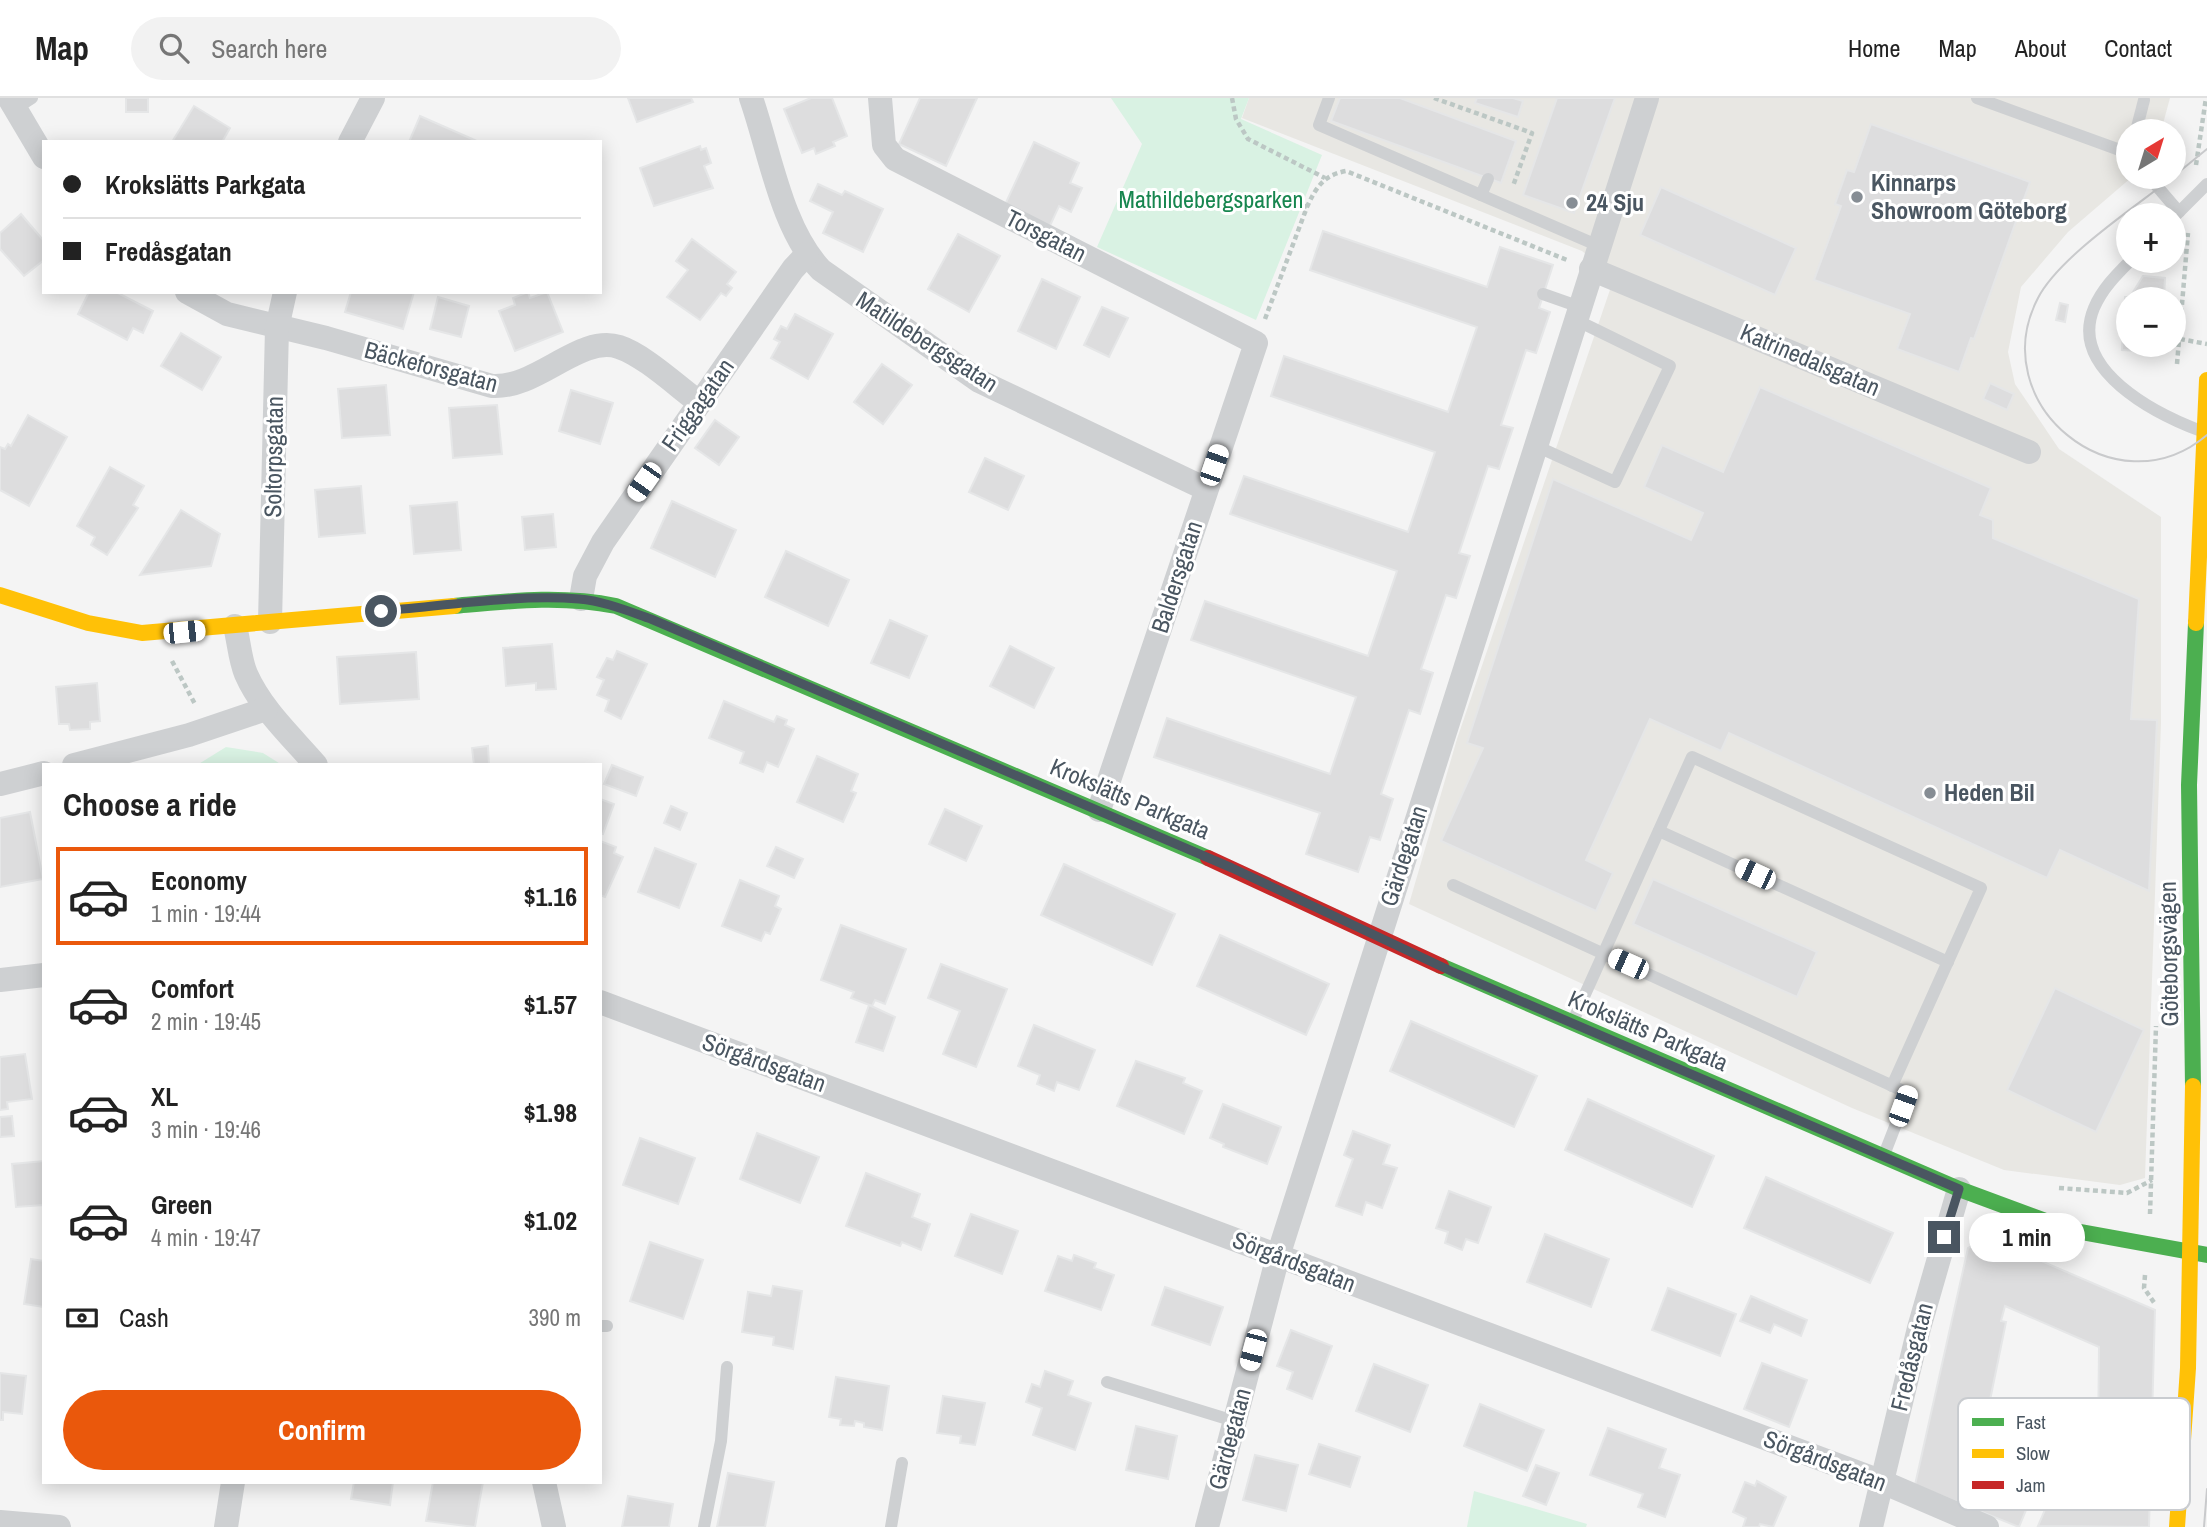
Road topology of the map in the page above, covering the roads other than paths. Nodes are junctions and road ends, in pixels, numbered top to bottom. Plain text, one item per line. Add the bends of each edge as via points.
1 (373, 98) edge
2 (751, 98) edge
3 (880, 98) edge
4 (1329, 98) edge
5 (1647, 98) edge
6 (1977, 98) edge
7 (2144, 100) edge
8 (18, 102) edge
9 (2139, 119) edge
10 (352, 140) edge
11 (2116, 149) edge
12 (42, 154) edge
13 (1488, 178) dead end
14 (2207, 184) edge
15 (1481, 195) junction
16 (2186, 204) edge
17 (1599, 246) junction
18 (807, 254) junction
19 (1591, 269) junction
20 (2117, 273) edge
21 (191, 294) edge
22 (285, 294) edge
23 (1543, 294) dead end
24 (1578, 314) junction
25 (277, 328) junction
26 (1256, 343) joint
27 (2207, 380) edge
28 (700, 403) junction
29 (2206, 433) edge
30 (1536, 446) junction
31 (2029, 452) dead end
32 (1206, 489) junction
33 (0, 594) edge
34 (581, 599) junction
35 (270, 622) junction
36 (235, 626) junction
37 (266, 709) junction
38 (81, 763) edge
39 (314, 763) edge
40 (42, 774) edge
41 (0, 784) edge
42 (1099, 810) junction
43 (1659, 831) junction
44 (1453, 885) dead end
45 (1378, 938) junction
46 (1604, 954) junction
47 (1948, 962) junction
48 (42, 975) edge
49 (0, 980) edge
50 (602, 1003) edge
51 (1572, 1024) junction
52 (1892, 1086) junction
53 (1884, 1155) junction
54 (1959, 1189) junction
55 (2189, 1252) junction
56 (2207, 1255) edge
57 (1278, 1256) junction
58 (727, 1367) dead end
59 (1107, 1382) dead end
60 (2186, 1398) edge
61 (1234, 1421) junction
62 (902, 1463) dead end
63 (1880, 1481) junction
64 (233, 1484) edge
65 (544, 1484) edge
66 (0, 1521) edge
67 (59, 1527) edge
68 (226, 1527) edge
69 (554, 1527) edge
70 (704, 1527) edge
71 (891, 1527) edge
72 (1207, 1527) edge
73 (1871, 1527) edge
74 (1987, 1527) edge

1 - 10 street
2 - 18 street, Matildebergsgatan via 795,233
3 - 26 street, Torsgatan via 884,145 895,159
4 - 15 lane via 1319,125
5 - 17 street, Gärdegatan
6 - 11 lane
7 - 9 lane
8 - 12 street
13 - 15 lane
14 - 16 lane
15 - 17 lane
17 - 19 street, Gärdegatan
18 - 28 street, Friggagatan
18 - 32 street, Matildebergsgatan via 821,270 979,381
19 - 24 street, Gärdegatan
19 - 31 street, Katrinedalsgatan
20 - 29 lane via 2092,310 2094,352 2116,384 2161,414
21 - 25 street, Bäckeforsgatan via 227,314
22 - 25 street, Soltorpsgatan
23 - 24 lane
24 - 30 street, Gärdegatan
24 - 30 lane via 1670,366 1615,482
25 - 28 street, Bäckeforsgatan via 499,387 524,382 590,347 617,346
25 - 35 street, Soltorpsgatan
26 - 32 street, Baldersgatan
27 - 29 street, Göteborgsvägen
28 - 34 street, Friggagatan via 591,561
29 - 55 street, Göteborgsvägen via 2189,785 2194,1130
30 - 45 street, Gärdegatan
32 - 42 street, Baldersgatan
33 - 36 street, Krokslätts Parkgata via 101,628 142,633
34 - 35 street, Krokslätts Parkgata via 543,598
34 - 42 street, Krokslätts Parkgata via 651,619
35 - 36 street, Krokslätts Parkgata
36 - 37 street via 245,671
37 - 38 street
37 - 39 street
40 - 41 street
42 - 45 street, Krokslätts Parkgata
43 - 46 lane
43 - 47 lane
43 - 47 lane via 1692,757 1969,882 1982,888
44 - 46 lane
45 - 51 street, Krokslätts Parkgata
45 - 57 street, Gärdegatan
46 - 51 lane
46 - 52 lane
47 - 52 lane
48 - 49 street
50 - 57 street, Sörgårdsgatan
51 - 53 street, Krokslätts Parkgata
52 - 53 lane via 1908,1093
53 - 54 street, Krokslätts Parkgata
54 - 55 street, Krokslätts Parkgata via 2070,1230
54 - 63 street, Fredåsgatan
55 - 56 street, Krokslätts Parkgata
55 - 60 street, Göteborgsvägen
57 - 61 street, Gärdegatan
57 - 63 street, Sörgårdsgatan
58 - 70 lane via 721,1441
59 - 61 lane
61 - 72 street, Gärdegatan
62 - 71 lane
63 - 73 street, Fredåsgatan
63 - 74 street, Sörgårdsgatan
64 - 68 street
65 - 69 street
66 - 67 street

